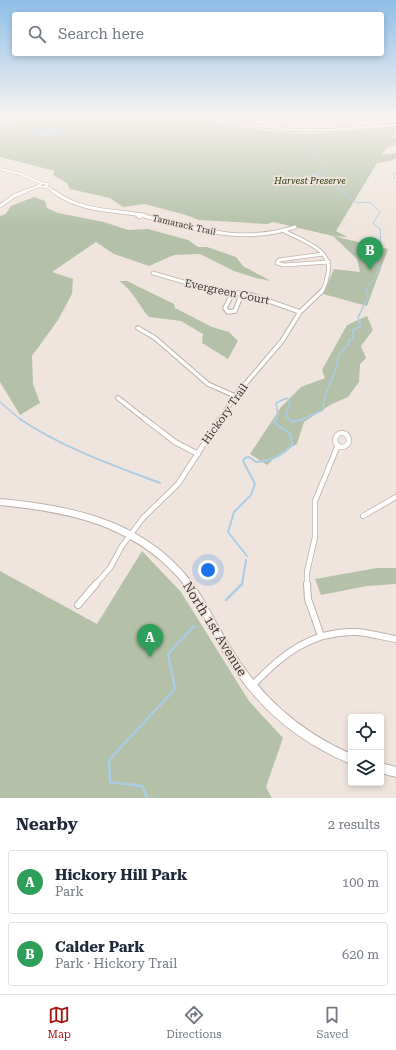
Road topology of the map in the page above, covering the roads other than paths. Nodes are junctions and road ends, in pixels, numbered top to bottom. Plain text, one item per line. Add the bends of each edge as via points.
1 (0, 169) edge
2 (396, 174) edge
3 (396, 180) edge
4 (40, 185) junction
5 (0, 206) edge
6 (295, 227) dead end
7 (284, 231) junction
8 (323, 254) junction
9 (329, 262) junction
10 (153, 273) dead end
11 (233, 292) junction
12 (242, 293) junction
13 (300, 312) junction
14 (138, 328) dead end
15 (235, 396) junction
16 (118, 398) dead end
17 (338, 445) dead end
18 (198, 454) junction
19 (396, 498) edge
20 (0, 502) edge
21 (362, 516) dead end
22 (131, 534) junction
23 (78, 606) dead end
24 (321, 636) junction
25 (396, 639) edge
26 (251, 687) junction
27 (348, 758) edge
28 (384, 769) edge
29 (396, 772) edge

1 - 4 street via 21,174
2 - 3 street
4 - 5 street via 14,196
4 - 7 street, Tamarack Trail via 46,183 46,186 66,201 94,209 136,214 138,217 144,216 216,233 260,235
6 - 7 street, Tamarack Trail
7 - 8 street
8 - 9 street
8 - 9 street via 280,260 277,263 284,265
9 - 13 street, Hickory Trail via 330,269 322,290
10 - 11 street, Evergreen Court via 201,287
11 - 12 street, Evergreen Court
11 - 12 street via 225,308 228,312 235,311
12 - 13 street, Evergreen Court
13 - 15 street, Hickory Trail via 282,341
14 - 15 street via 154,338 208,384
15 - 18 street, Hickory Trail
16 - 18 street via 175,442
17 - 24 street via 315,501 315,537 307,572 308,598
18 - 22 street, Hickory Trail via 178,484
19 - 21 street
20 - 22 main road, North 1st Avenue via 81,514 107,522
22 - 23 street, Hickory Trail via 110,568
22 - 26 main road, North 1st Avenue via 173,566 189,586
24 - 25 street via 345,631
24 - 26 street via 302,643 286,653
26 - 27 main road, North 1st Avenue via 299,731 320,745
28 - 29 main road

